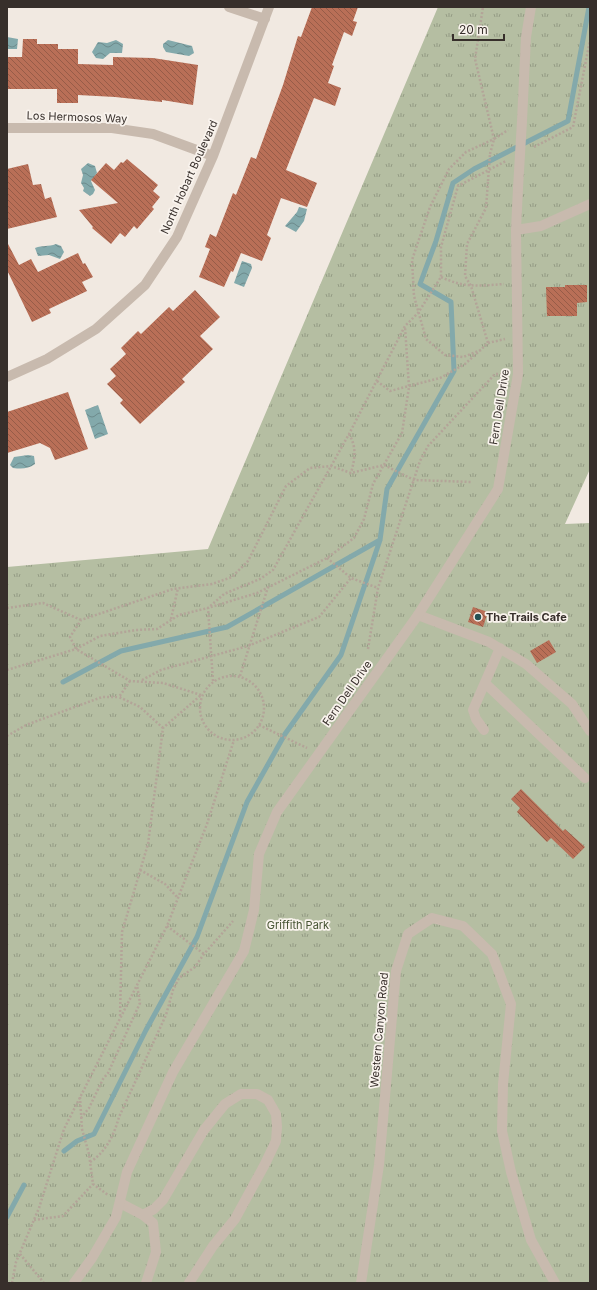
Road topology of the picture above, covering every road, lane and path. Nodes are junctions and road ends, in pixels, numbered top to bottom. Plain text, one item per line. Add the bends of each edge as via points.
1 (229, 7) edge
2 (269, 7) edge
3 (483, 7) edge
4 (531, 7) edge
5 (265, 19) junction
6 (522, 121) junction
7 (7, 128) edge
8 (494, 139) junction
9 (213, 156) junction
10 (590, 204) edge
11 (516, 230) junction
12 (441, 277) dead end
13 (517, 284) junction
14 (435, 286) dead end
15 (471, 286) junction
16 (418, 313) junction
17 (405, 326) junction
18 (507, 339) dead end
19 (488, 343) junction
20 (480, 350) junction
21 (518, 374) junction
22 (7, 377) edge
23 (377, 381) junction
24 (409, 387) junction
25 (349, 434) junction
26 (384, 465) junction
27 (331, 466) junction
28 (350, 473) junction
29 (414, 480) junction
30 (472, 482) dead end
31 (327, 558) junction
32 (351, 578) junction
33 (268, 587) junction
34 (178, 588) junction
35 (378, 588) junction
36 (7, 608) edge
37 (208, 608) junction
38 (418, 615) junction
39 (81, 620) junction
40 (171, 620) junction
41 (248, 646) junction
42 (500, 648) junction
43 (76, 649) junction
44 (368, 649) dead end
45 (211, 656) junction
46 (7, 670) edge
47 (240, 676) junction
48 (142, 680) junction
49 (130, 681) junction
50 (213, 681) junction
51 (485, 683) junction
52 (201, 695) junction
53 (119, 697) junction
54 (259, 725) junction
55 (163, 728) junction
56 (484, 730) dead end
57 (590, 731) edge
58 (7, 736) edge
59 (234, 740) junction
60 (291, 740) dead end
61 (585, 778) dead end
62 (140, 870) junction
63 (178, 898) junction
64 (233, 921) dead end
65 (167, 926) junction
66 (204, 954) junction
67 (137, 984) junction
68 (120, 1018) junction
69 (80, 1096) junction
70 (81, 1118) junction
71 (90, 1162) junction
72 (93, 1184) junction
73 (120, 1203) junction
74 (143, 1215) junction
75 (34, 1220) junction
76 (20, 1253) junction
77 (12, 1283) edge
78 (44, 1283) edge
79 (74, 1283) edge
80 (146, 1283) edge
81 (189, 1283) edge
82 (361, 1283) edge
83 (555, 1283) edge

1 - 5 street
2 - 5 street, North Hobart Boulevard
3 - 8 path via 475,59
4 - 6 street, Fern Dell Drive via 526,37
5 - 9 street, North Hobart Boulevard
6 - 8 path
6 - 11 street, Fern Dell Drive, bridge
7 - 9 street, Los Hermosos Way via 112,128 153,134
8 - 15 path, bridge via 490,154 486,208 467,244 465,276
8 - 16 path via 466,152 449,169 430,207 412,260 414,296
9 - 22 street, North Hobart Boulevard via 177,237 145,285 96,329 47,359
10 - 11 street via 541,226
11 - 13 street, Fern Dell Drive
12 - 15 path via 456,284
13 - 15 path
13 - 21 street, Fern Dell Drive
14 - 16 path
15 - 19 path
16 - 17 path
16 - 20 path via 426,339 444,355 462,357
17 - 23 path
17 - 24 path
18 - 19 path
19 - 20 path
20 - 24 path via 465,364 440,378
21 - 29 path via 495,374 428,446
21 - 38 street, Fern Dell Drive via 498,489
23 - 24 path via 390,391
23 - 25 path
24 - 26 path via 402,433
25 - 27 path
25 - 28 path via 354,443 355,458
26 - 28 path
26 - 29 path
26 - 31 path via 373,484 364,519 354,538
27 - 28 path
27 - 34 path via 310,468 286,486 248,561 232,577 212,584
27 - 37 path via 273,570 260,579 224,594
29 - 30 path
29 - 35 path
31 - 32 path
31 - 33 path
32 - 35 path
32 - 41 path via 319,617
33 - 37 path via 257,593
33 - 41 path
34 - 39 path
34 - 40 path
35 - 44 path
36 - 39 path via 43,603
37 - 40 path via 179,615
37 - 45 path
38 - 42 street
38 - 73 street, Fern Dell Drive via 277,812 259,854 254,910 244,952 172,1072 126,1172
39 - 43 path via 70,637
40 - 43 path via 157,629 100,636
41 - 45 path
41 - 47 path
42 - 51 street
42 - 57 street via 526,664 572,704
43 - 46 path
43 - 49 path
45 - 48 path via 161,670
45 - 50 path
47 - 50 path via 221,677
47 - 54 path via 257,687 262,696 263,716
48 - 49 path
48 - 52 path via 163,683
49 - 53 path
50 - 52 path
51 - 56 street via 473,710
51 - 61 street
52 - 55 path
52 - 59 path via 200,716 205,726 223,739
53 - 55 path via 140,707
53 - 58 path via 102,697 26,725
54 - 59 path via 244,738
54 - 60 path
55 - 62 path via 148,844
59 - 63 path
62 - 63 path via 165,884
62 - 68 path via 122,932
63 - 65 path
64 - 66 path
65 - 66 path
65 - 67 path
66 - 71 path via 195,967 179,978 166,1015 115,1131 99,1157
67 - 68 path
67 - 70 path via 140,1003 89,1108
68 - 69 path
69 - 70 path
69 - 75 path via 64,1129
70 - 71 path
71 - 72 path
72 - 73 path
72 - 75 path via 63,1216
73 - 74 street
73 - 79 street via 116,1217
74 - 80 street via 153,1223 156,1252
74 - 81 street via 163,1200 204,1130 225,1104 241,1094 257,1094 268,1100 276,1114 277,1127 276,1141 271,1153 235,1219 213,1246
75 - 76 path
76 - 77 path
76 - 78 path
82 - 83 street, Western Canyon Road via 379,1165 396,971 408,934 432,918 463,926 492,954 511,1004 503,1084 502,1131 531,1240

